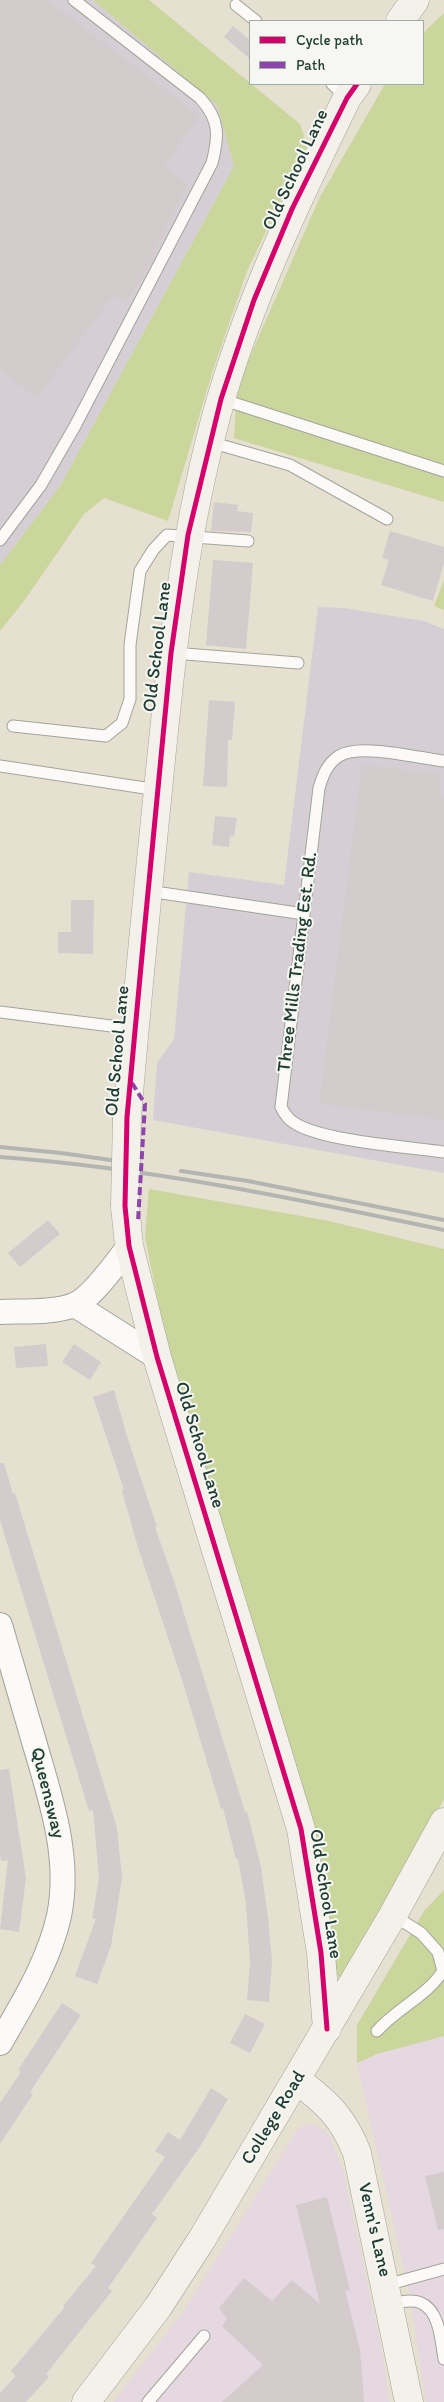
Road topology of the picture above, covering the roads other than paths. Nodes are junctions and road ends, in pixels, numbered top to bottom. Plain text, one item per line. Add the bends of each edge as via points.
1 (74, 0) edge
2 (415, 0) edge
3 (236, 5) dead end
4 (255, 20) edge
5 (401, 20) edge
6 (345, 88) edge
7 (221, 399) junction
8 (210, 442) junction
9 (444, 471) edge
10 (386, 519) dead end
11 (188, 535) junction
12 (0, 540) edge
13 (248, 541) dead end
14 (171, 653) junction
15 (298, 663) dead end
16 (13, 726) dead end
17 (444, 761) edge
18 (0, 766) edge
19 (158, 790) junction
20 (148, 891) junction
21 (304, 914) junction
22 (0, 1012) edge
23 (135, 1029) junction
24 (444, 1152) edge
25 (129, 1246) junction
26 (75, 1305) junction
27 (0, 1312) edge
28 (157, 1357) junction
29 (0, 1625) edge
30 (444, 1822) edge
31 (393, 1915) junction
32 (327, 2029) junction
33 (377, 2031) dead end
34 (0, 2043) edge
35 (297, 2080) junction
36 (444, 2269) edge
37 (388, 2295) junction
38 (204, 2336) dead end
39 (444, 2359) edge
40 (86, 2402) edge
41 (148, 2402) edge
42 (410, 2402) edge

1 - 12 lane via 200,98 211,110 218,142 212,163 75,426 41,485
2 - 5 street
3 - 4 lane
6 - 7 street, Old School Lane via 254,300
7 - 8 street, Old School Lane
7 - 9 lane
8 - 10 lane via 290,465
8 - 11 street, Old School Lane
11 - 13 lane
11 - 14 street, Old School Lane
11 - 16 lane via 167,535 140,571 130,645 130,699 122,724 106,736
14 - 15 lane
14 - 19 street, Old School Lane
17 - 21 lane, Three Mills Trading Est. Rd. via 353,751 332,762 318,788
18 - 19 lane
19 - 20 street, Old School Lane
20 - 21 lane
20 - 23 street, Old School Lane
21 - 24 lane, Three Mills Trading Est. Rd. via 281,1107 286,1116 322,1135
22 - 23 lane
23 - 25 street, Old School Lane, bridge via 127,1117 125,1206
25 - 26 street via 109,1273
25 - 28 street, Old School Lane
26 - 27 street
26 - 28 street
28 - 32 street, Old School Lane via 301,1829 320,1945
29 - 34 street, Queensway via 57,1820 62,1885 59,1915 50,1945 26,1999
30 - 31 street, College Road
31 - 32 street, College Road
31 - 33 lane via 421,1933 438,1952 443,1971 435,1984
32 - 35 street, College Road
35 - 37 street, Venn's Lane via 324,2101 348,2132 357,2153
35 - 40 street, College Road via 158,2307
36 - 37 lane
37 - 39 lane via 421,2302 429,2309 434,2315
37 - 42 street, Venn's Lane
38 - 41 lane

